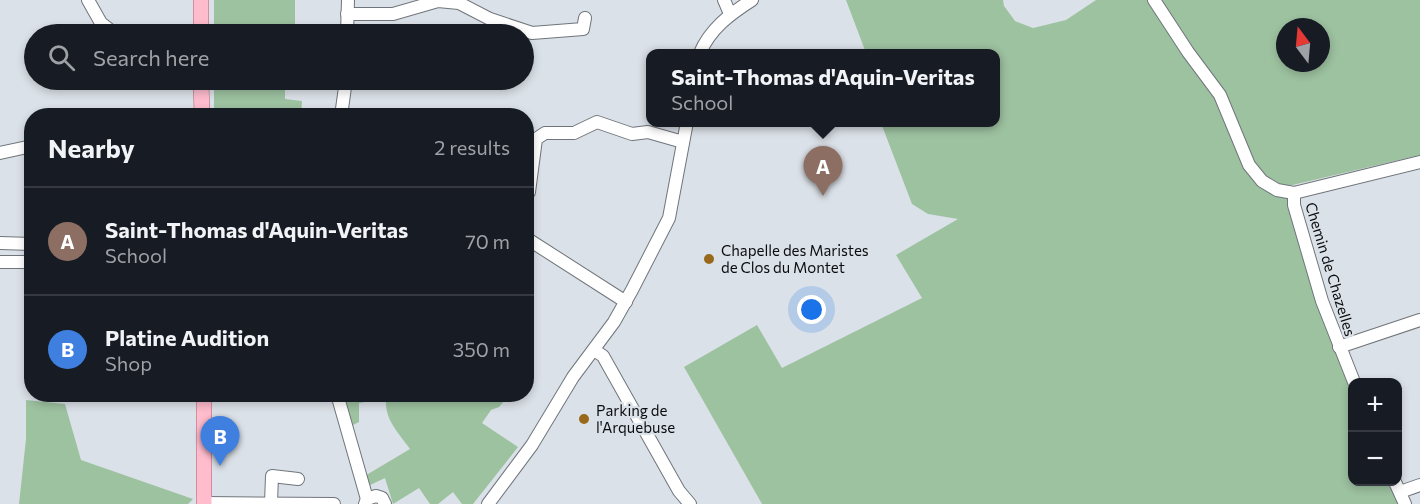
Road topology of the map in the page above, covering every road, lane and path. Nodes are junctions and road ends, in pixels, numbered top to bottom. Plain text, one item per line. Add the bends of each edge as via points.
1 (88, 0) edge
2 (201, 0) edge
3 (348, 0) edge
4 (724, 0) edge
5 (752, 0) edge
6 (1154, 0) edge
7 (348, 14) junction
8 (730, 14) junction
9 (585, 18) dead end
10 (102, 24) edge
11 (201, 24) edge
12 (348, 24) edge
13 (505, 24) edge
14 (534, 33) edge
15 (703, 49) edge
16 (201, 90) edge
17 (345, 90) edge
18 (202, 108) edge
19 (342, 108) edge
20 (686, 127) edge
21 (683, 142) junction
22 (24, 148) edge
23 (0, 153) edge
24 (534, 154) edge
25 (1420, 162) edge
26 (1294, 193) junction
27 (0, 243) edge
28 (534, 243) edge
29 (24, 244) edge
30 (0, 262) edge
31 (24, 262) edge
32 (626, 302) junction
33 (1420, 320) edge
34 (1339, 347) junction
35 (594, 350) junction
36 (1352, 378) edge
37 (204, 402) edge
38 (339, 402) edge
39 (298, 479) dead end
40 (1420, 485) edge
41 (1397, 487) edge
42 (366, 501) edge
43 (204, 503) edge
44 (271, 503) edge
45 (334, 504) edge
46 (385, 504) edge
47 (488, 504) edge
48 (690, 504) edge
49 (1405, 504) edge

1 - 10 street
2 - 11 main road
3 - 7 street
4 - 8 street
5 - 8 street
6 - 26 street, Chemin de Chazelles via 1220,95 1249,165 1262,181 1277,190
7 - 12 street
7 - 13 street via 393,14 438,1 459,3
8 - 15 street
9 - 14 street via 584,29
16 - 18 main road
17 - 19 street
20 - 21 street
21 - 24 street via 648,132 632,134 597,122 574,133 545,133 536,139
21 - 32 street via 669,218
22 - 23 street
25 - 26 street
26 - 34 street, Chemin de Chazelles via 1294,205 1322,301
27 - 29 street
28 - 32 street
30 - 31 street
32 - 35 street
33 - 34 street
34 - 36 street, Chemin de Chazelles
35 - 47 street
35 - 48 street via 603,356
37 - 43 main road
38 - 42 street
39 - 44 street via 272,476
40 - 41 street
41 - 49 street
42 - 46 street via 373,496
43 - 44 street
44 - 45 street

